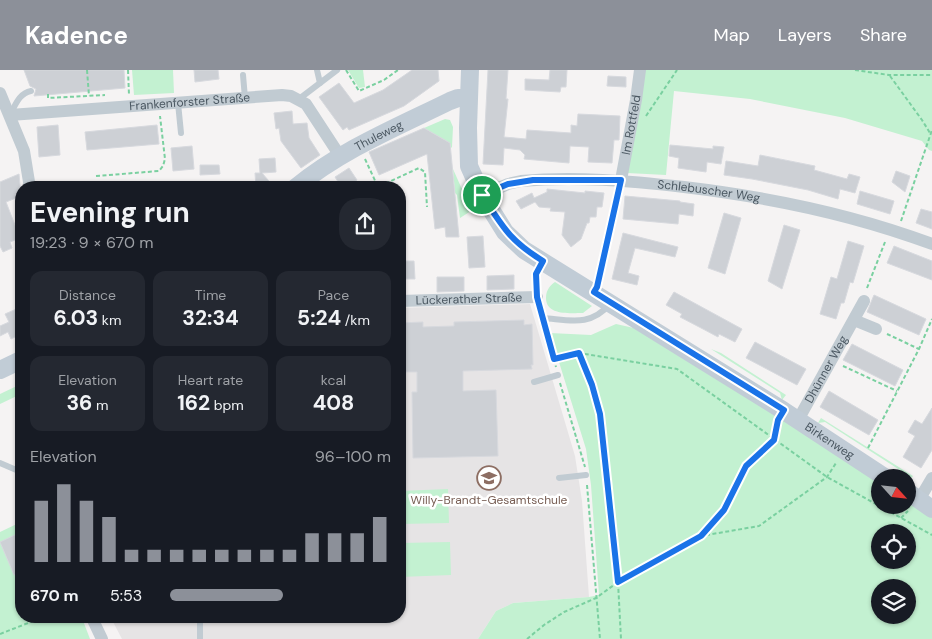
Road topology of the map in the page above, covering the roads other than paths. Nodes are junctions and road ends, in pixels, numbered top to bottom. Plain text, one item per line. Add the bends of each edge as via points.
1 (317, 70) edge
2 (337, 70) edge
3 (470, 70) edge
4 (640, 70) edge
5 (243, 75) dead end
6 (320, 83) junction
7 (31, 91) dead end
8 (0, 92) edge
9 (245, 98) junction
10 (468, 98) junction
11 (299, 99) junction
12 (178, 103) junction
13 (10, 115) junction
14 (181, 133) dead end
15 (340, 156) junction
16 (621, 180) junction
17 (29, 181) edge
18 (304, 181) edge
19 (482, 195) junction
20 (608, 236) road end
21 (932, 244) edge
22 (543, 261) junction
23 (602, 261) road end
24 (594, 292) junction
25 (537, 297) junction
26 (864, 300) road end
27 (406, 301) edge
28 (611, 303) junction
29 (854, 320) junction
30 (876, 329) road end
31 (15, 363) edge
32 (0, 370) edge
33 (558, 375) road end
34 (534, 382) dead end
35 (791, 415) junction
36 (0, 464) edge
37 (873, 469) edge
38 (15, 470) edge
39 (586, 475) road end
40 (559, 478) dead end
41 (932, 478) edge
42 (919, 501) edge
43 (94, 623) edge
44 (200, 623) edge
45 (102, 639) edge
46 (200, 639) edge

1 - 6 lane
2 - 6 lane
3 - 10 street, Birkenweg
4 - 16 street, Im Rottfeld
5 - 9 lane
6 - 11 lane
7 - 13 lane via 20,96
8 - 13 street
9 - 11 street, Frankenforster Straße via 282,95
9 - 12 street, Frankenforster Straße
10 - 15 street, Thuleweg via 450,101
10 - 19 street, Birkenweg via 468,157 472,177
11 - 15 street via 311,111
12 - 13 street, Frankenforster Straße
12 - 14 lane
13 - 17 street via 24,151
15 - 18 street, Thuleweg
16 - 19 street, Schlebuscher Weg via 521,181
16 - 20 lane
16 - 21 street, Schlebuscher Weg via 744,195 805,207
19 - 22 street, Birkenweg via 512,239
22 - 24 street, Birkenweg
22 - 25 lane via 536,274
23 - 24 lane
24 - 28 street, Birkenweg
25 - 27 street, Lückerather Straße
25 - 28 lane via 543,318 585,321
26 - 29 street, Dhünner Weg
28 - 35 street, Birkenweg
29 - 30 street
29 - 35 street, Dhünner Weg via 832,360
31 - 32 street
33 - 34 lane
35 - 37 street, Birkenweg
36 - 38 lane
39 - 40 lane
41 - 42 street
43 - 45 street
44 - 46 lane

